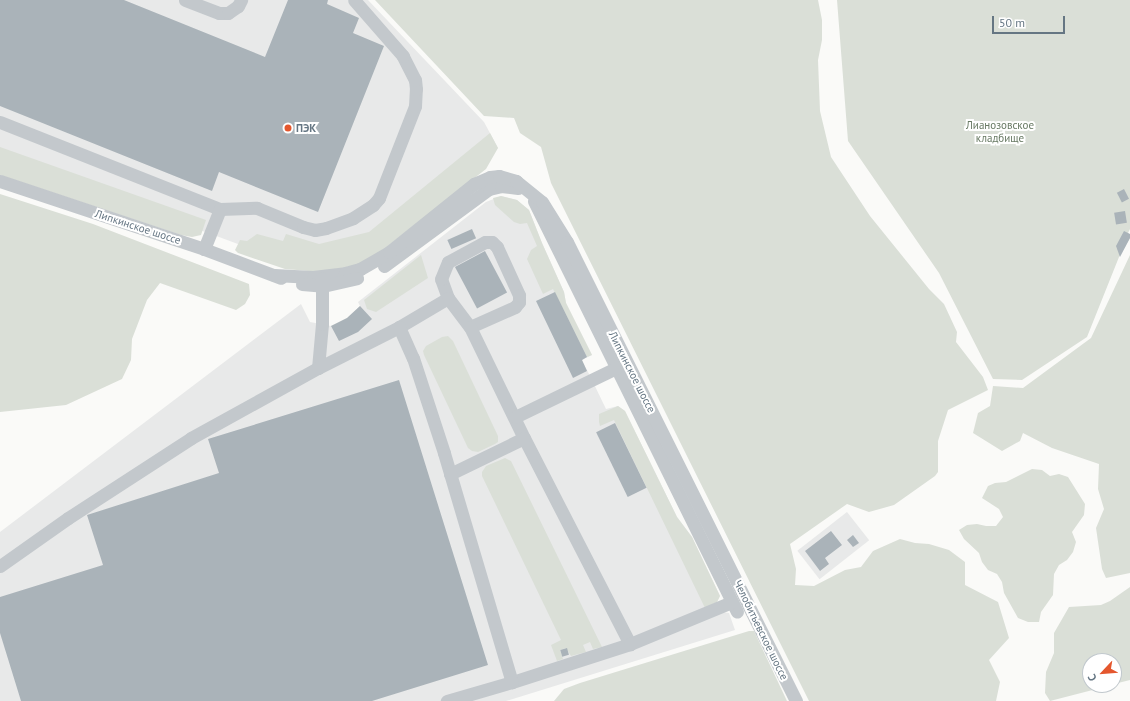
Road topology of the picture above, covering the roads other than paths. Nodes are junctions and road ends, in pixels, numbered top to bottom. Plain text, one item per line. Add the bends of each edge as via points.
1 (185, 0) edge
2 (241, 0) edge
3 (354, 0) edge
4 (0, 122) edge
5 (507, 178) junction
6 (0, 182) edge
7 (530, 192) junction
8 (476, 197) junction
9 (220, 209) junction
10 (204, 249) junction
11 (323, 281) junction
12 (448, 298) junction
13 (398, 327) junction
14 (470, 328) junction
15 (318, 368) junction
16 (616, 368) junction
17 (514, 417) junction
18 (524, 438) junction
19 (450, 474) junction
20 (726, 559) joint
21 (0, 566) edge
22 (630, 644) junction
23 (512, 682) junction
24 (447, 701) edge
25 (796, 701) edge

1 - 2 street via 228,14
3 - 9 street via 403,56 411,70 416,89 415,106 379,198 353,218 315,230 257,208
4 - 9 street
5 - 7 street, Липкинское шоссе
5 - 8 street via 487,186
5 - 11 street, Липкинское шоссе via 490,177 474,184 377,260 360,269
6 - 10 street, Липкинское шоссе
7 - 8 street, Липкинское шоссе via 501,186 489,189
7 - 16 street
7 - 20 street, Липкинское шоссе via 542,202 567,242
8 - 11 street, Липкинское шоссе via 381,267 349,281
9 - 10 street
10 - 11 street, Липкинское шоссе via 274,275
11 - 15 street
12 - 13 street
12 - 14 street
12 - 14 street via 441,279 448,262 485,242 492,242 497,247 519,295 518,302 515,307
13 - 15 street
13 - 19 street via 413,358
14 - 17 street
15 - 21 street via 191,438 68,518
16 - 17 street
16 - 22 street via 734,606
17 - 18 street
18 - 19 street
18 - 22 street
19 - 23 street
20 - 25 street, Челобитьевское шоссе
22 - 23 street
23 - 24 street

